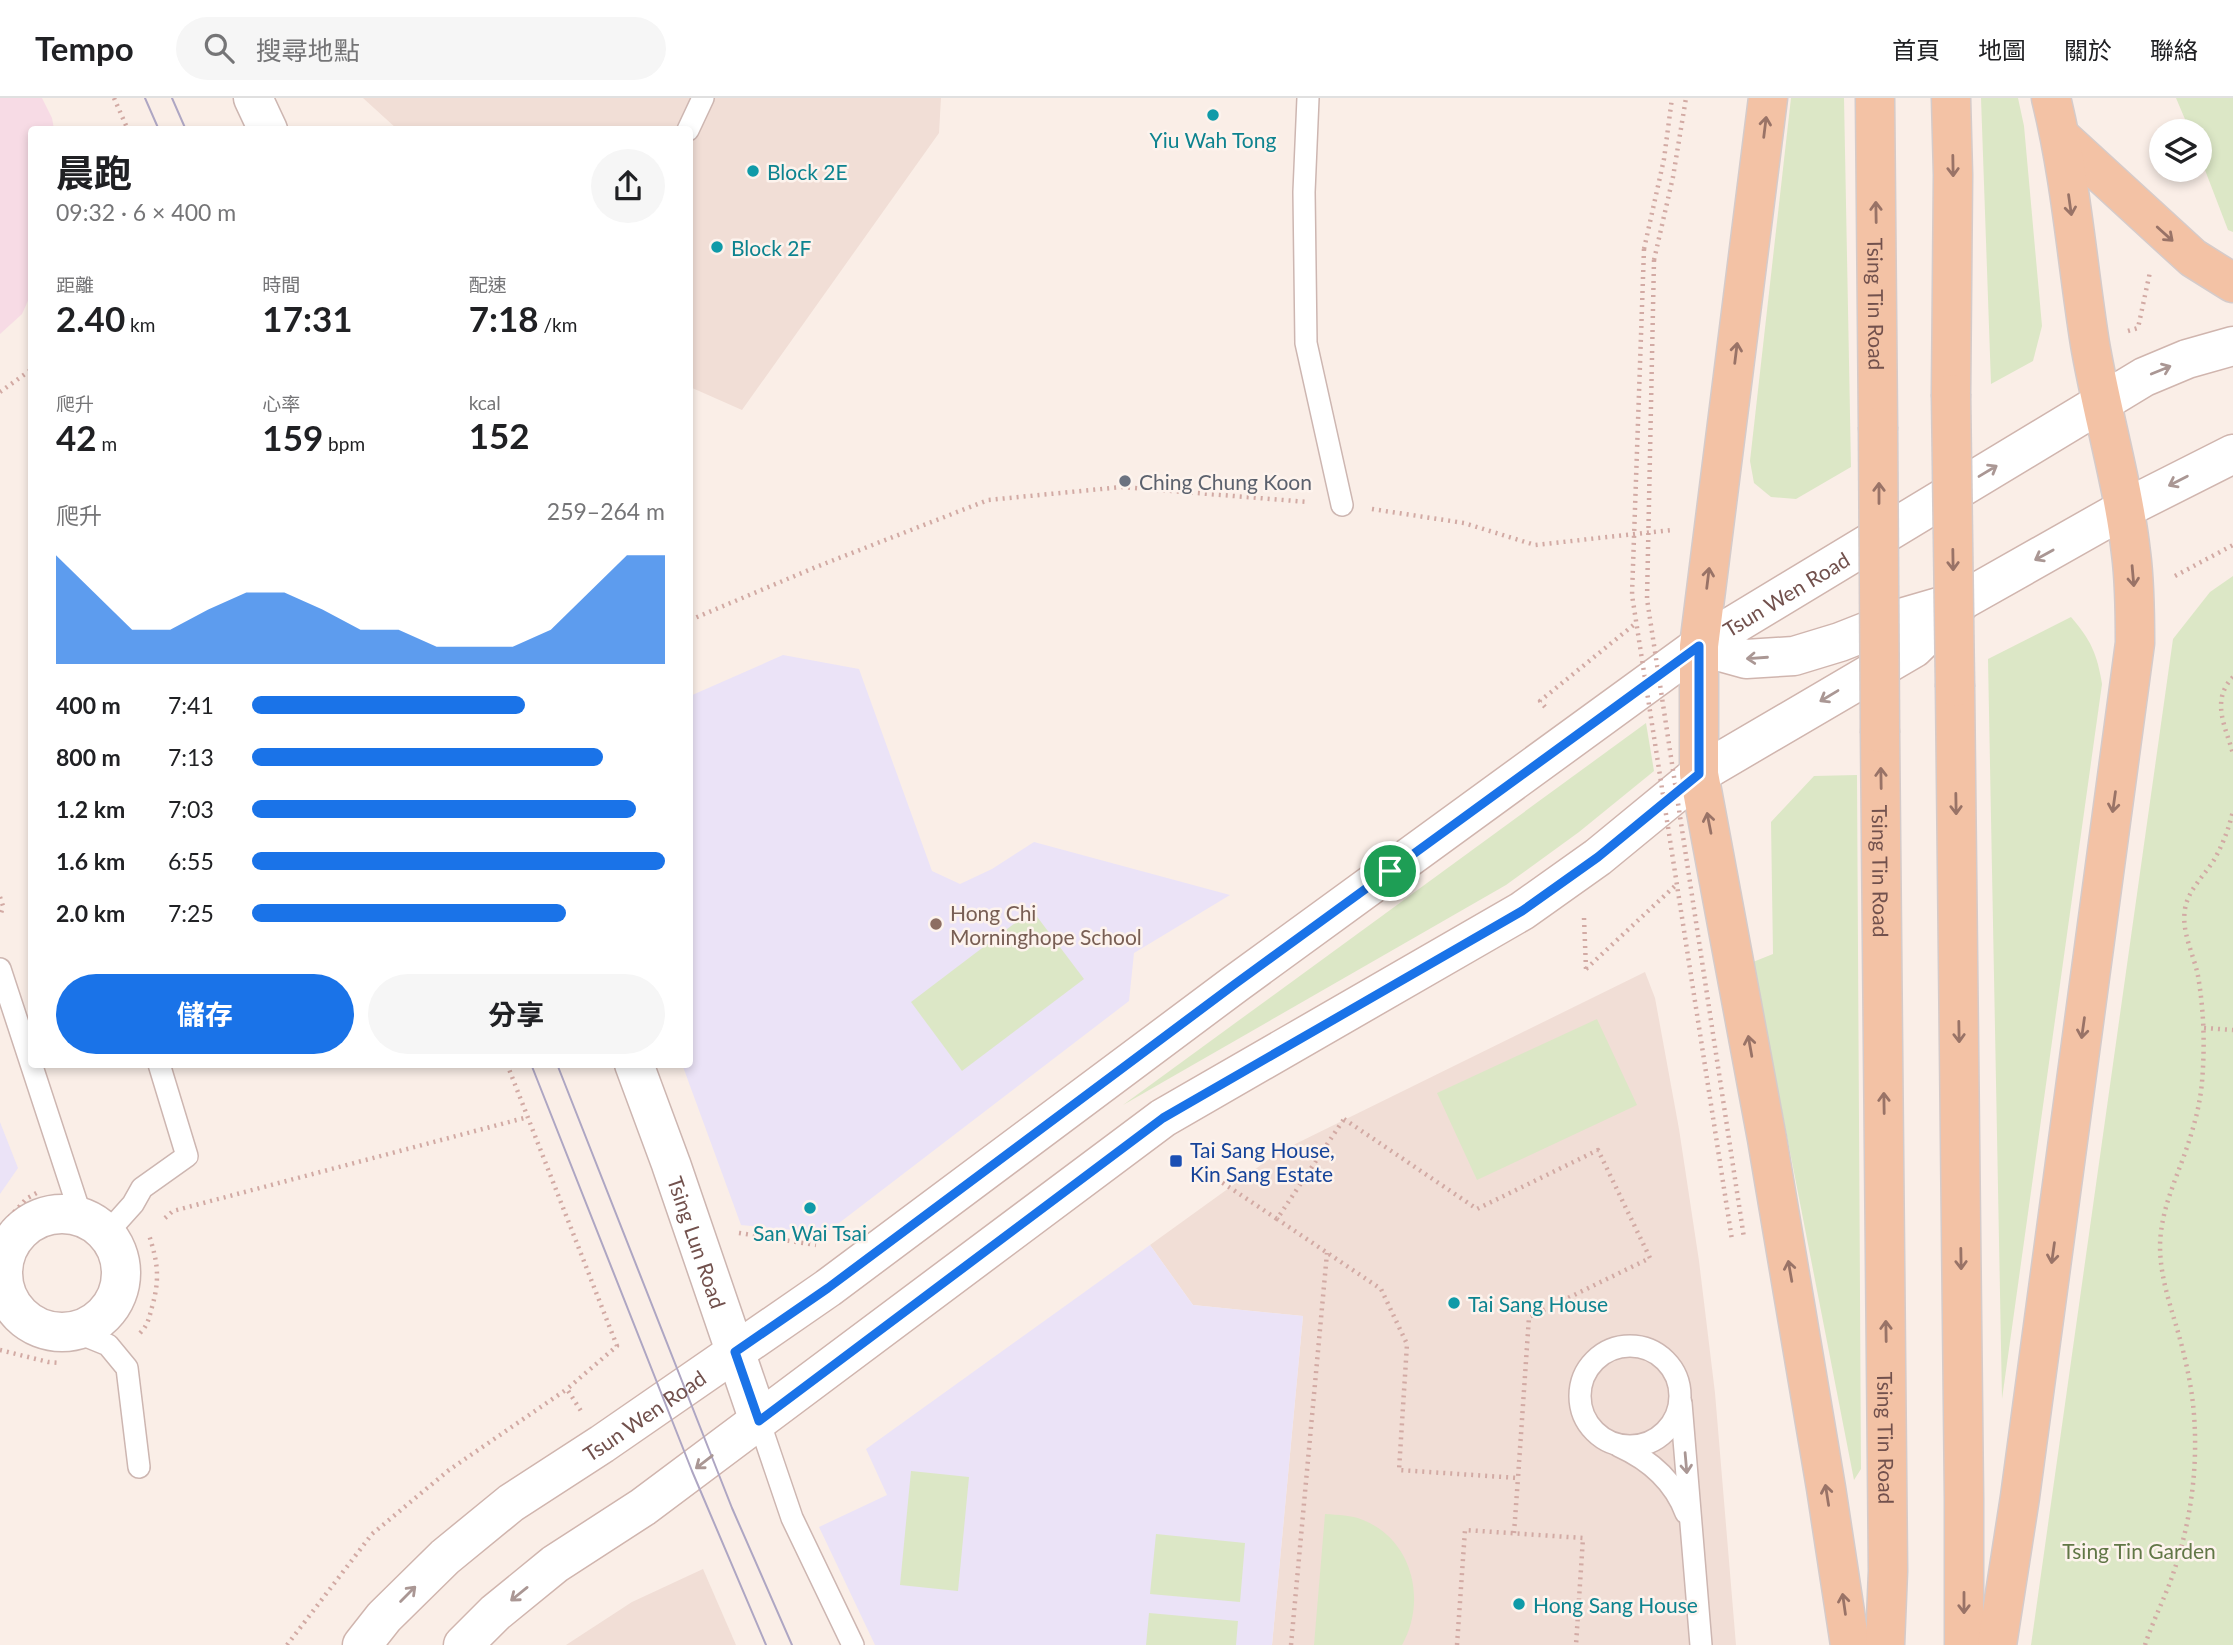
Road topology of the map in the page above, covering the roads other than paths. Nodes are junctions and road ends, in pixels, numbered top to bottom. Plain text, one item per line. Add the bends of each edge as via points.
1 (253, 98) edge
2 (703, 98) edge
3 (1308, 98) edge
4 (1768, 98) edge
5 (1875, 98) edge
6 (1951, 98) edge
7 (2051, 98) edge
8 (266, 126) edge
9 (690, 126) edge
10 (2061, 137) junction
11 (2233, 283) edge
12 (2233, 346) edge
13 (2101, 403) junction
14 (2233, 454) edge
15 (1342, 505) road end
16 (2124, 509) junction
17 (1963, 600) junction
18 (1699, 646) junction
19 (1699, 774) junction
20 (0, 969) edge
21 (28, 1048) edge
22 (35, 1068) edge
23 (160, 1068) edge
24 (635, 1068) edge
25 (86, 1211) junction
26 (5, 1301) edge
27 (76, 1332) junction
28 (735, 1352) junction
29 (1680, 1398) junction
30 (759, 1421) junction
31 (1617, 1445) junction
32 (139, 1467) dead end
33 (1692, 1528) junction
34 (362, 1645) edge
35 (463, 1645) edge
36 (853, 1645) edge
37 (1702, 1645) edge
38 (1850, 1645) edge
39 (1885, 1645) edge
40 (1964, 1645) edge
41 (1997, 1645) edge

1 - 8 main road
2 - 9 lane
3 - 15 lane via 1306,343
18 -> 4 main road
39 -> 5 main road, Tsing Tin Road, bridge
6 -> 40 main road, bridge
7 - 10 main road
10 -> 11 main road via 2193,258
10 -> 13 main road
13 -> 12 main road, Tsun Wen Road via 2144,377
13 - 16 main road
18 -> 13 main road, Tsun Wen Road
14 -> 16 main road
16 -> 17 main road
16 -> 41 main road via 2135,597 2135,643
17 -> 18 main road via 1794,656 1746,659
17 -> 19 main road via 1914,648
18 - 19 main road
18 - 28 main road, Tsun Wen Road
19 - 30 main road via 1598,857 1522,911 1163,1118
38 -> 19 main road via 1767,1139
20 - 21 lane
22 - 25 lane
23 - 25 lane via 187,1156 142,1188 133,1204
24 - 28 main road, Tsing Lun Road
25 - 26 main road via 41,1217 24,1228 11,1243 4,1262
25 - 27 main road via 117,1251 122,1271 120,1291 110,1310 95,1324
26 - 27 main road via 38,1328
27 - 32 lane via 108,1345 127,1368
28 - 30 main road, Tsing Lun Road
34 -> 28 main road, Tsun Wen Road via 445,1557 511,1503
29 - 31 lane via 1674,1420 1660,1437 1640,1446
29 - 31 lane via 1676,1376 1662,1358 1643,1348 1620,1347 1599,1356 1585,1373 1580,1395 1584,1417 1597,1435
29 -> 33 lane
30 -> 35 main road via 643,1507 555,1564
30 - 36 lane via 792,1518
31 - 33 lane via 1636,1454 1667,1480
33 - 37 lane

